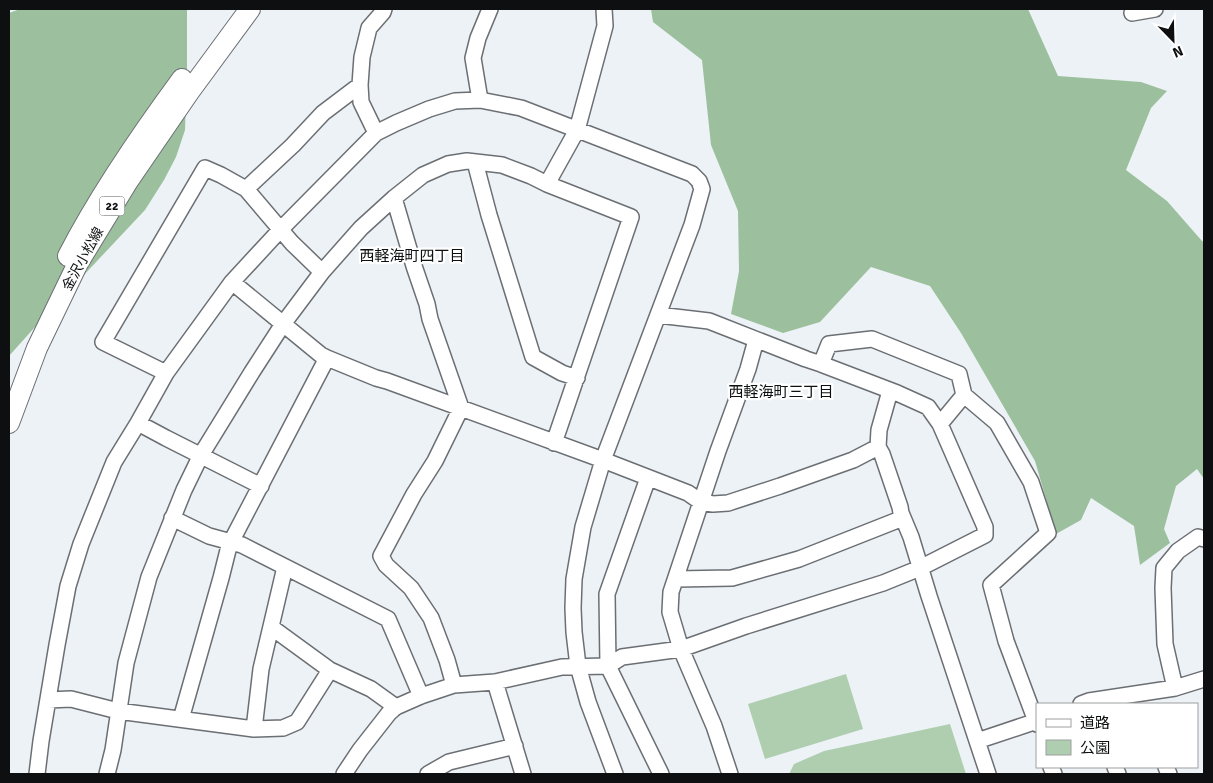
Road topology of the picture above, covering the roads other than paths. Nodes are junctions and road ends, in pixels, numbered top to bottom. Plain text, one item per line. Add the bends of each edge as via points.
1 (234, 9) edge
2 (250, 9) edge
3 (490, 9) edge
4 (604, 9) edge
5 (1154, 9) edge
6 (383, 10) edge
7 (1132, 13) dead end
8 (360, 85) junction
9 (480, 100) junction
10 (577, 130) junction
11 (376, 133) junction
12 (475, 162) junction
13 (547, 184) junction
14 (246, 189) junction
15 (394, 198) junction
16 (281, 229) junction
17 (322, 272) junction
18 (232, 282) junction
19 (658, 315) junction
20 (283, 324) junction
21 (756, 340) junction
22 (327, 358) junction
23 (821, 364) junction
24 (166, 373) junction
25 (576, 378) junction
26 (9, 385) edge
27 (890, 391) junction
28 (964, 395) junction
29 (461, 408) junction
30 (138, 422) junction
31 (9, 423) edge
32 (940, 424) junction
33 (554, 443) junction
34 (878, 446) junction
35 (201, 455) junction
36 (603, 460) junction
37 (648, 478) junction
38 (261, 486) junction
39 (701, 502) junction
40 (172, 518) junction
41 (903, 518) junction
42 (1204, 539) edge
43 (231, 542) junction
44 (285, 567) junction
45 (920, 568) junction
46 (676, 579) junction
47 (271, 627) junction
48 (681, 650) junction
49 (578, 666) junction
50 (608, 666) junction
51 (330, 670) junction
52 (1204, 679) edge
53 (494, 682) junction
54 (454, 685) junction
55 (1175, 688) junction
56 (421, 696) junction
57 (48, 700) junction
58 (1087, 703) edge
59 (396, 707) junction
60 (118, 711) junction
61 (181, 719) junction
62 (1036, 722) edge
63 (254, 729) junction
64 (977, 741) junction
65 (515, 746) junction
66 (451, 768) edge
67 (37, 774) edge
68 (107, 774) edge
69 (344, 774) edge
70 (428, 774) edge
71 (523, 774) edge
72 (615, 774) edge
73 (661, 774) edge
74 (730, 774) edge
75 (988, 774) edge

1 - 26 main road, 金沢小松線 / 22 via 142,133 85,224 44,303
2 - 31 main road, 金沢小松線 / 22 via 128,181 78,263 37,348
3 - 9 street via 473,58
4 - 10 street via 605,26
5 - 7 street
6 - 8 street via 370,28 362,57
8 - 11 street via 361,102
8 - 14 street via 323,113
9 - 10 street via 521,108
9 - 11 street via 455,101 429,109
10 - 13 street
10 - 19 street via 692,174 699,181 702,189 692,225
11 - 16 street
12 - 13 street via 502,165
12 - 15 street via 448,164 424,175
12 - 25 street via 533,356
13 - 25 street via 631,216
14 - 16 street
14 - 24 street via 204,168 103,342
15 - 17 street via 361,228
15 - 29 street
16 - 17 street
16 - 18 street
17 - 20 street
18 - 20 street
18 - 24 street
19 - 21 street via 709,321
19 - 36 street
20 - 22 street
20 - 35 street
21 - 23 street
21 - 39 street
22 - 29 street
22 - 38 street
23 - 27 street
23 - 28 street via 829,344 872,338 959,374
24 - 30 street
25 - 33 street
27 - 32 street via 928,407
27 - 34 street
28 - 32 street
28 - 62 street via 997,422 1031,482 1048,533 991,585 1006,641
29 - 33 street
29 - 54 street via 435,461 380,556 411,588 430,618
30 - 35 street
30 - 57 street via 114,462 81,544 68,586
32 - 45 street via 985,527 985,535
33 - 36 street
34 - 39 street via 853,460 728,503
34 - 41 street
35 - 38 street
35 - 40 street
36 - 37 street
36 - 49 street via 582,527 574,579
37 - 39 street via 688,493
37 - 50 street via 607,594
38 - 43 street
39 - 46 street
40 - 43 street via 209,536
40 - 60 street via 149,577 126,663
41 - 45 street
41 - 46 street via 799,559 732,578
42 - 55 street via 1198,538 1178,551 1164,568 1165,644
43 - 44 street
43 - 61 street
44 - 47 street
44 - 56 street via 388,619
45 - 48 street
45 - 64 street
46 - 48 street via 671,592 670,612
47 - 51 street
47 - 63 street via 261,669
48 - 50 street via 622,657
48 - 74 street via 714,726
49 - 50 street
49 - 53 street via 562,666
49 - 72 street
50 - 73 street
51 - 59 street via 372,689
51 - 63 street via 297,722 283,728
52 - 55 street
53 - 54 street
53 - 65 street
54 - 56 street
55 - 58 street
56 - 59 street
57 - 60 street via 72,699
57 - 67 street
59 - 69 street
60 - 61 street
60 - 68 street
61 - 63 street
62 - 64 street
64 - 75 street
65 - 66 street
65 - 71 street
66 - 70 street

